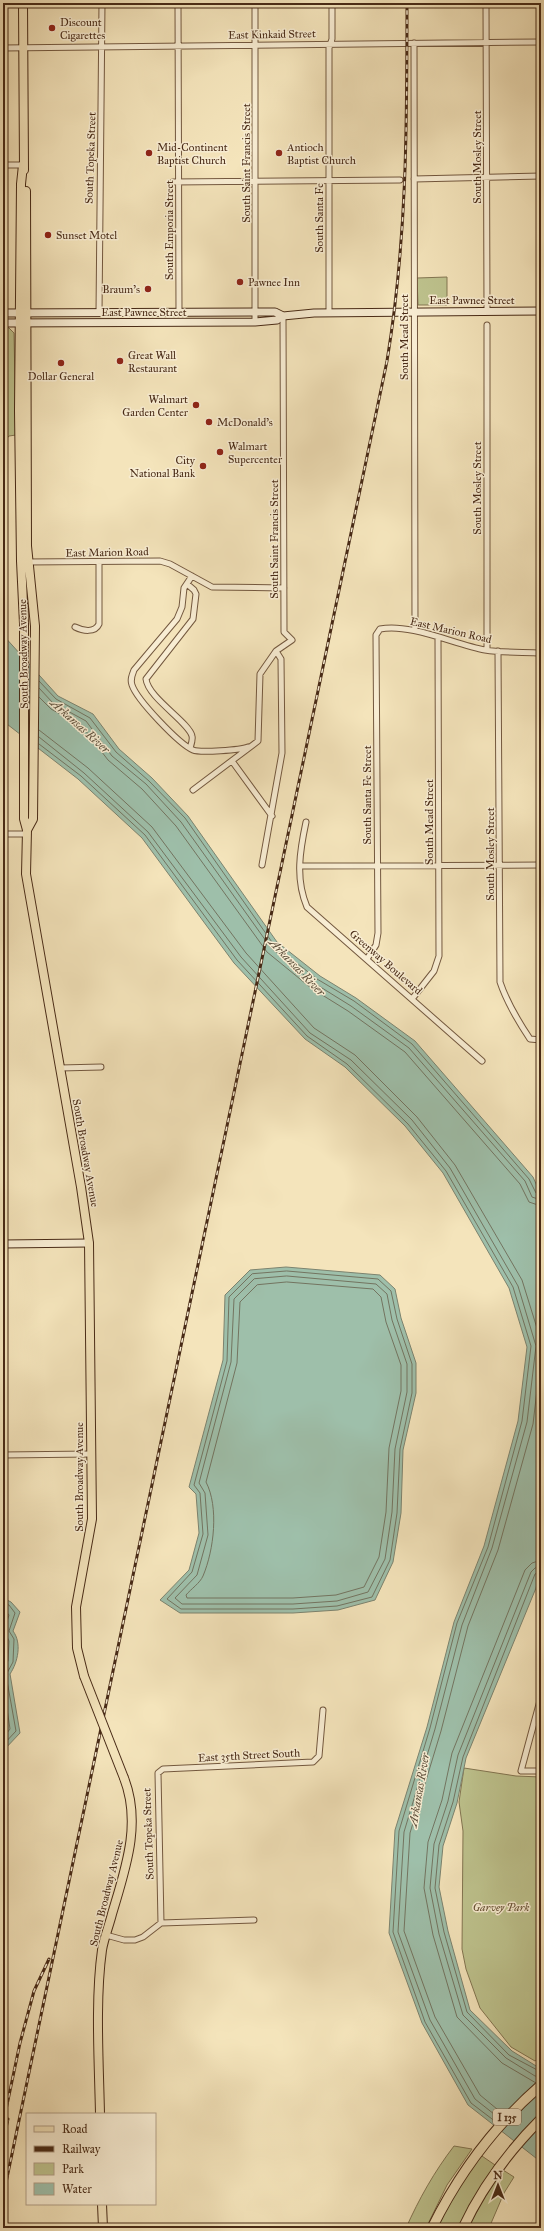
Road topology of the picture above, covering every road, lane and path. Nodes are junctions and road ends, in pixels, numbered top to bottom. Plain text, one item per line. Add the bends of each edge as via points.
1 (23, 3) edge
2 (102, 3) edge
3 (178, 3) edge
4 (255, 3) edge
5 (332, 3) edge
6 (486, 3) edge
7 (486, 42) junction
8 (541, 42) edge
9 (414, 43) junction
10 (331, 44) junction
11 (178, 45) junction
12 (256, 45) junction
13 (102, 46) junction
14 (24, 47) junction
15 (3, 48) edge
16 (3, 165) edge
17 (24, 165) junction
18 (541, 176) edge
19 (487, 178) junction
20 (329, 179) junction
21 (414, 179) junction
22 (400, 180) dead end
23 (256, 181) junction
24 (176, 182) junction
25 (486, 311) junction
26 (541, 311) edge
27 (24, 312) junction
28 (255, 312) junction
29 (414, 312) junction
30 (3, 313) edge
31 (99, 313) junction
32 (179, 313) junction
33 (329, 313) junction
34 (283, 316) junction
35 (255, 322) junction
36 (3, 323) edge
37 (23, 323) junction
38 (487, 325) dead end
39 (25, 562) junction
40 (99, 562) junction
41 (192, 576) junction
42 (187, 584) junction
43 (284, 588) junction
44 (75, 627) dead end
45 (380, 629) joint
46 (415, 630) junction
47 (438, 638) junction
48 (487, 650) junction
49 (276, 651) junction
50 (498, 651) junction
51 (541, 653) edge
52 (250, 746) junction
53 (190, 748) junction
54 (232, 761) junction
55 (193, 790) dead end
56 (272, 816) junction
57 (306, 822) dead end
58 (27, 832) junction
59 (3, 834) edge
60 (541, 864) edge
61 (262, 865) dead end
62 (439, 865) junction
63 (500, 865) junction
64 (300, 866) junction
65 (378, 866) junction
66 (367, 959) junction
67 (412, 998) junction
68 (541, 1040) edge
69 (482, 1061) dead end
70 (102, 1067) dead end
71 (60, 1068) junction
72 (89, 1243) junction
73 (3, 1244) edge
74 (91, 1454) junction
75 (3, 1455) edge
76 (541, 1697) edge
77 (323, 1710) dead end
78 (186, 1768) joint
79 (541, 1771) edge
80 (254, 1920) dead end
81 (161, 1923) junction
82 (106, 1935) junction
83 (541, 2085) edge
84 (100, 2113) edge
85 (541, 2119) edge
86 (102, 2205) edge
87 (103, 2228) edge
88 (432, 2228) edge
89 (464, 2228) edge

1 - 14 main road, South Broadway Avenue
2 - 13 street, South Topeka Street
3 - 11 street, South Emporia Street
4 - 12 street, South Saint Francis Street
5 - 10 street, South Santa Fe
6 - 7 street, South Mosley Street
7 - 8 street, East Kinkaid Street
7 - 9 street, East Kinkaid Street
7 - 19 street, South Mosley Street
9 - 10 street, East Kinkaid Street
9 - 21 street, South Mead Street
10 - 12 street, East Kinkaid Street
10 - 20 street, South Santa Fe
11 - 12 street, East Kinkaid Street
11 - 13 street, East Kinkaid Street
11 - 24 street, South Emporia Street
12 - 23 street, South Saint Francis Street
13 - 14 street, East Kinkaid Street
13 - 31 street, South Topeka Street
14 - 15 street, East Kinkaid Street
14 - 17 main road, South Broadway Avenue
16 - 17 street
17 - 27 main road, South Broadway Avenue
18 - 19 street
19 - 21 street
19 - 25 street, South Mosley Street
20 - 22 street
20 - 23 street
20 - 33 street, South Santa Fe
21 - 29 street, South Mead Street
23 - 24 street
23 - 28 street, South Saint Francis Street
24 - 32 street, South Emporia Street
25 - 26 main road, East Pawnee Street
25 - 29 main road, East Pawnee Street
27 - 30 main road, East Pawnee Street
27 - 31 main road, East Pawnee Street
27 - 37 main road, South Broadway Avenue
28 - 32 main road, East Pawnee Street
28 - 34 main road, East Pawnee Street via 275,312
28 - 35 street, South Saint Francis Street
29 - 33 main road, East Pawnee Street
29 - 46 street, South Mead Street
31 - 32 main road, East Pawnee Street
33 - 34 main road, East Pawnee Street
34 - 35 main road, East Pawnee Street via 277,320
34 - 43 street, South Saint Francis Street
35 - 37 main road, East Pawnee Street
36 - 37 main road, East Pawnee Street
37 - 39 main road, South Broadway Avenue via 26,388
38 - 48 street, South Mosley Street
39 - 40 street, East Marion Road
39 - 58 main road, South Broadway Avenue via 24,819
39 - 58 main road, South Broadway Avenue via 35,626 33,819
40 - 41 street, East Marion Road via 160,561
40 - 44 street via 99,624 96,629 90,630
41 - 42 street
41 - 43 street, East Marion Road via 217,588
42 - 53 street via 196,594 193,619 146,679 156,696 191,732
42 - 53 street via 177,619 134,670 131,682 138,696 153,714
43 - 49 street, South Saint Francis Street via 284,632 292,640
45 - 46 street, East Marion Road
45 - 65 street, South Santa Fe Street via 376,635
46 - 47 street, East Marion Road
47 - 48 street, East Marion Road
47 - 62 street, South Mead Street
48 - 50 street, East Marion Road
49 - 52 street via 260,674 258,741
49 - 56 street via 281,659 282,753
50 - 51 street, East Marion Road
50 - 63 street, South Mosley Street
52 - 53 street via 208,751
52 - 54 street
54 - 55 street
54 - 56 street
56 - 61 street
57 - 64 street, Greenway Boulevard via 300,846
58 - 59 street
58 - 71 main road, South Broadway Avenue via 26,874
60 - 63 street
62 - 63 street
62 - 65 street
62 - 67 street, South Mead Street via 438,956 434,972
63 - 68 street, South Mosley Street via 500,982 506,1000 530,1039
64 - 65 street
64 - 66 street, Greenway Boulevard via 300,886 307,907
65 - 66 street, South Santa Fe Street via 378,933 376,945
66 - 67 street, Greenway Boulevard
67 - 69 street, Greenway Boulevard
70 - 71 street
71 - 72 main road, South Broadway Avenue
72 - 73 main road
72 - 74 main road, South Broadway Avenue
74 - 75 street
74 - 82 main road, South Broadway Avenue, bridge via 91,1530 76,1607 77,1648 84,1676 124,1778 131,1808 128,1861
76 - 79 street via 521,1771
77 - 78 street, East 35th Street South via 319,1756 313,1762
78 - 81 street, South Topeka Street via 160,1770 157,1777
80 - 81 street
81 - 82 street via 135,1940
82 - 84 main road, South Broadway Avenue via 102,1950 100,1990
83 - 88 highway, I 135 via 509,2115 477,2152 450,2192
85 - 89 highway, I 135 via 500,2167 481,2194
86 - 87 main road

